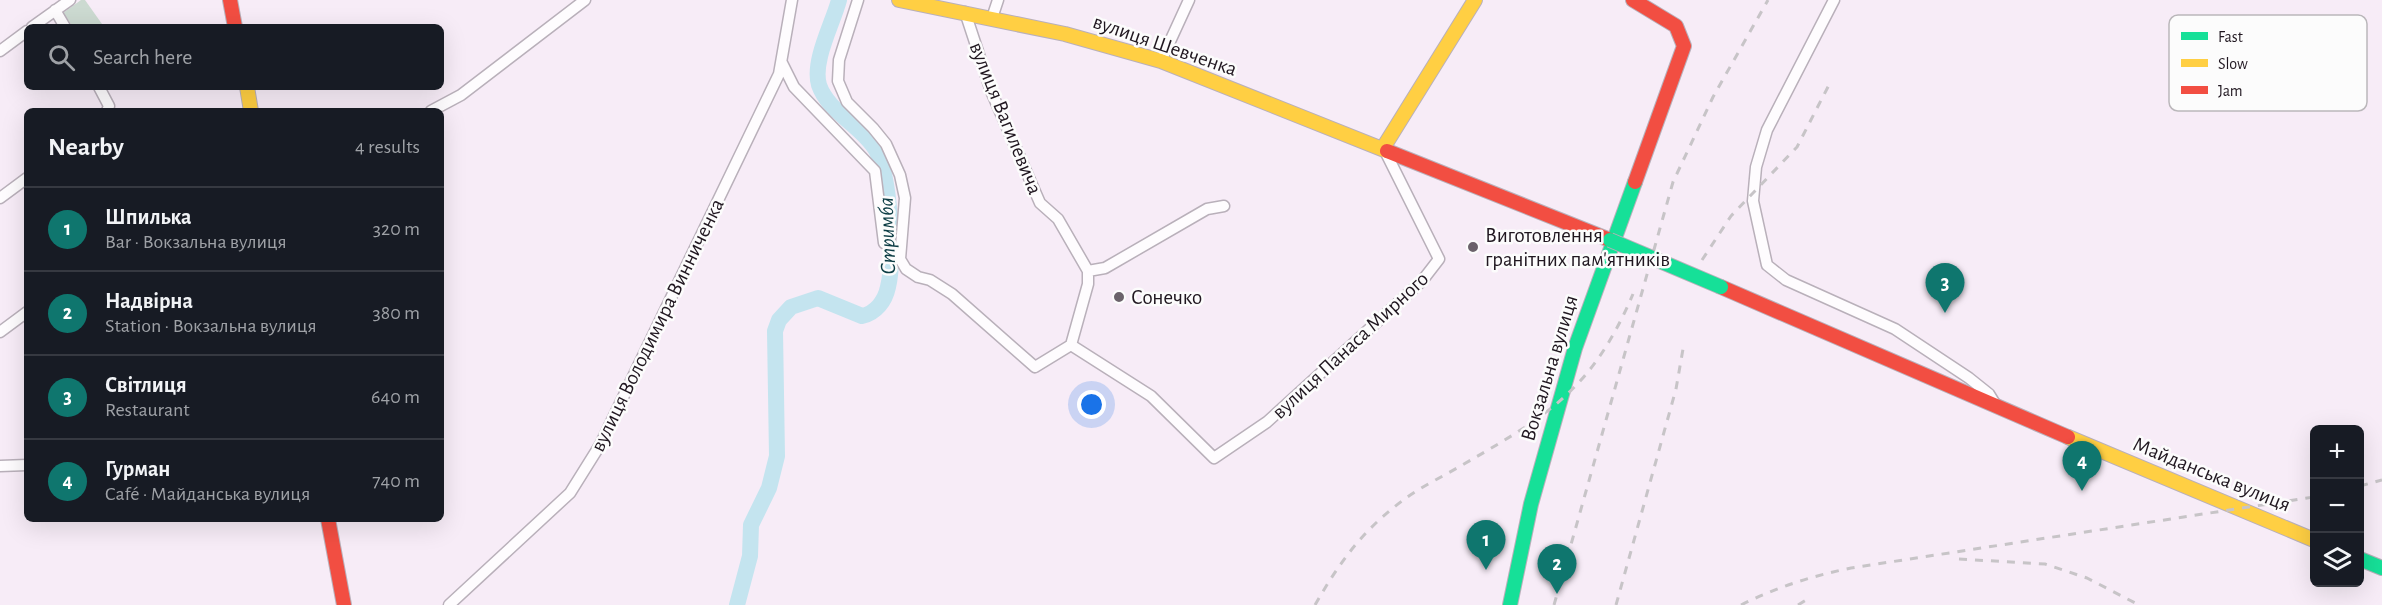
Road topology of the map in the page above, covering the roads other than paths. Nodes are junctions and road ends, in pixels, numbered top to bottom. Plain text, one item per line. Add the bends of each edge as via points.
1 (70, 0) edge
2 (230, 0) edge
3 (585, 0) edge
4 (792, 0) edge
5 (858, 0) edge
6 (899, 0) edge
7 (998, 0) edge
8 (1189, 0) edge
9 (1475, 0) edge
10 (1633, 0) edge
11 (1834, 0) edge
12 (55, 10) junction
13 (965, 12) junction
14 (992, 18) junction
15 (36, 24) edge
16 (63, 24) edge
17 (234, 24) edge
18 (24, 33) edge
19 (0, 51) edge
20 (1161, 61) junction
21 (782, 63) junction
22 (101, 90) edge
23 (248, 90) edge
24 (108, 108) edge
25 (250, 108) edge
26 (437, 108) edge
27 (1383, 148) junction
28 (1408, 158) joint
29 (24, 180) edge
30 (0, 198) edge
31 (1224, 206) dead end
32 (884, 243) dead end
33 (1088, 271) junction
34 (24, 314) edge
35 (0, 332) edge
36 (1071, 345) junction
37 (1998, 408) junction
38 (24, 465) edge
39 (0, 466) edge
40 (329, 522) edge
41 (2310, 538) edge
42 (2364, 561) edge
43 (2382, 568) edge
44 (344, 605) edge
45 (449, 605) edge
46 (1510, 605) edge

1 - 12 street
2 - 17 street
3 - 26 street via 461,95
4 - 21 street, вулиця Володимира Винниченка
5 - 36 street via 839,60 838,81 847,102 886,144 900,175 905,198 900,259 918,277 952,294 1035,367
6 - 13 street, вулиця Шевченка
7 - 14 street
8 - 20 street
9 - 27 street
10 - 46 street, Вокзальна вулиця via 1676,26 1684,46 1572,358 1531,504
11 - 37 street via 1767,130 1756,166 1753,201 1767,265 1786,280 1913,340 1970,378
12 - 15 street
12 - 16 street
13 - 14 street, вулиця Шевченка
13 - 33 street, вулиця Вагилевича via 991,91 1040,203 1058,219
14 - 20 street, вулиця Шевченка
18 - 19 street
20 - 27 street, вулиця Шевченка
21 - 32 street via 794,87 875,171
21 - 45 street, вулиця Володимира Винниченка via 600,445 570,493
22 - 24 street
23 - 25 street
27 - 28 street, вулиця Шевченка
27 - 36 street, вулиця Панаса Мирного via 1440,259 1422,281 1267,422 1214,459 1151,396
28 - 37 street, Майданська вулиця, bridge via 1650,257
29 - 30 street
31 - 33 street via 1207,209 1105,268
33 - 36 street
34 - 35 street
37 - 41 street, Майданська вулиця
38 - 39 street
40 - 44 street
42 - 43 street

